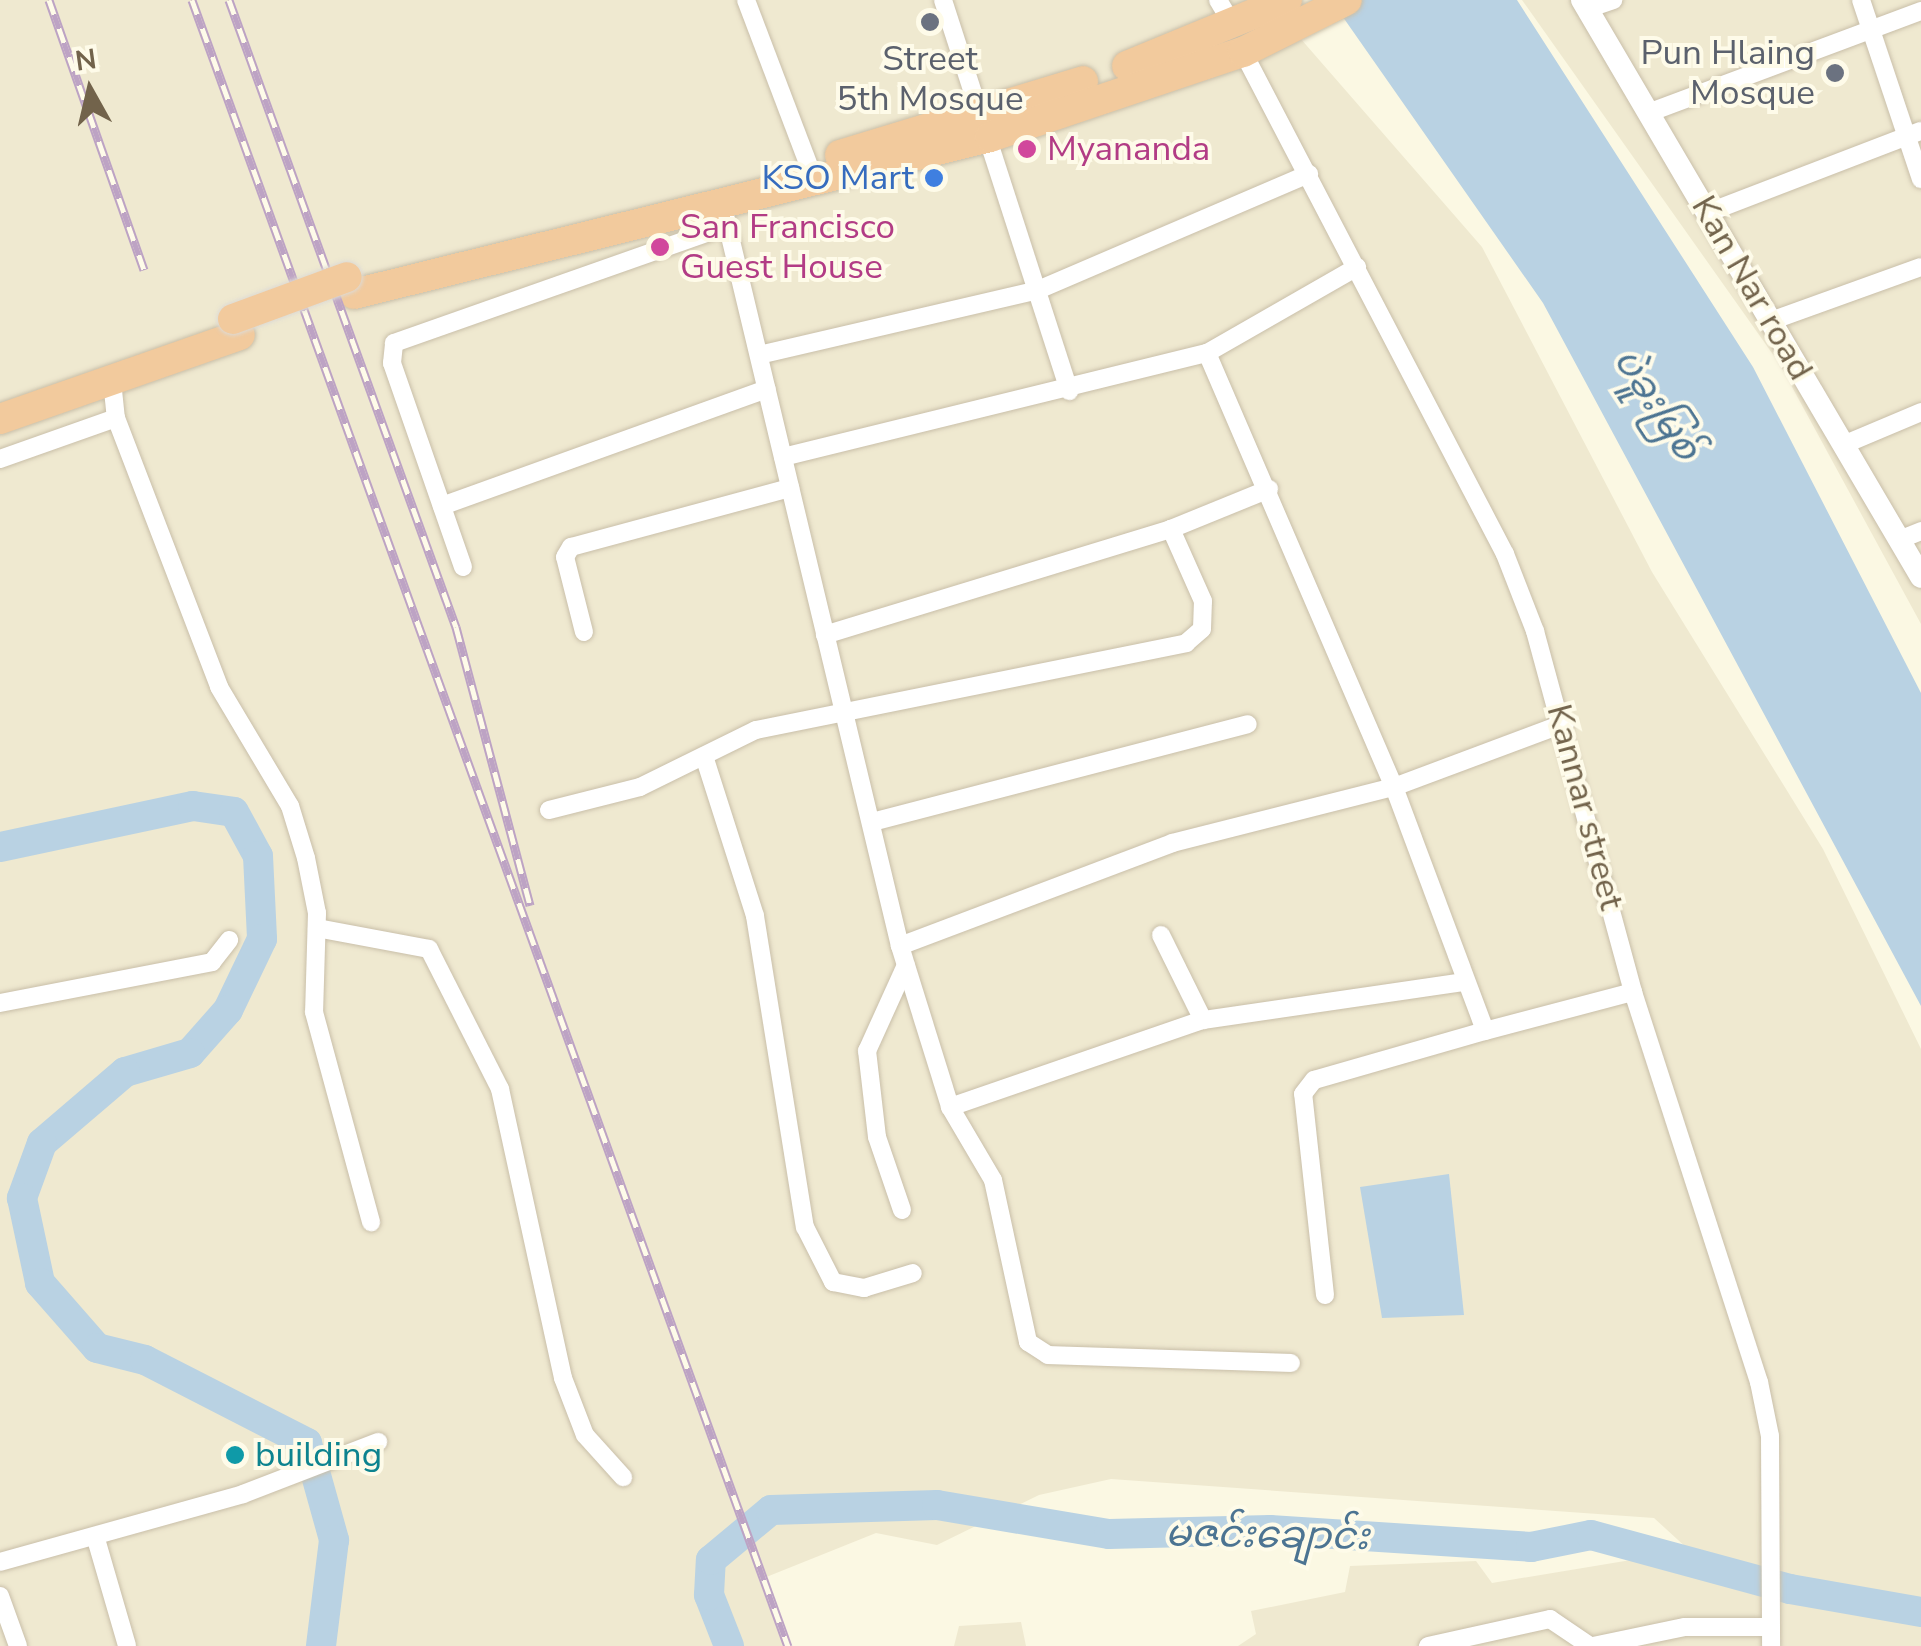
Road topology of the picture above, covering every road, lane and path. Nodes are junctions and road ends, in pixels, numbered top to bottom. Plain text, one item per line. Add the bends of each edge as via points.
1 (746, 0) edge
2 (944, 0) edge
3 (1287, 0) edge
4 (1347, 0) edge
5 (1613, 0) edge
6 (1861, 0) edge
7 (1585, 5) edge
8 (1921, 11) edge
9 (1244, 26) edge
10 (1872, 32) junction
11 (1648, 113) junction
12 (986, 126) junction
13 (1914, 134) edge
14 (812, 172) junction
15 (1309, 174) junction
16 (1921, 179) edge
17 (1708, 213) junction
18 (725, 215) junction
19 (1356, 267) junction
20 (1921, 267) edge
21 (351, 285) junction
22 (1038, 290) junction
23 (1772, 321) junction
24 (237, 327) junction
25 (1206, 353) junction
26 (758, 355) junction
27 (112, 381) junction
28 (767, 388) junction
29 (1069, 391) junction
30 (0, 399) edge
31 (1921, 412) edge
32 (116, 418) junction
33 (0, 419) edge
34 (1843, 445) junction
35 (783, 456) junction
36 (0, 459) edge
37 (790, 488) junction
38 (1269, 489) junction
39 (442, 506) junction
40 (1172, 529) junction
41 (1910, 536) edge
42 (463, 567) dead end
43 (1921, 577) edge
44 (584, 632) dead end
45 (825, 636) junction
46 (845, 714) junction
47 (1248, 724) dead end
48 (1565, 724) junction
49 (704, 756) junction
50 (1394, 788) junction
51 (549, 810) dead end
52 (876, 821) junction
53 (317, 928) junction
54 (1162, 935) dead end
55 (229, 940) dead end
56 (900, 946) junction
57 (906, 965) junction
58 (1464, 982) junction
59 (1633, 992) junction
60 (0, 1002) edge
61 (1203, 1020) junction
62 (1486, 1031) junction
63 (950, 1107) junction
64 (902, 1210) dead end
65 (371, 1222) dead end
66 (913, 1273) dead end
67 (1324, 1295) dead end
68 (1291, 1363) dead end
69 (378, 1442) dead end
70 (623, 1477) dead end
71 (96, 1539) junction
72 (0, 1562) edge
73 (0, 1596) edge
74 (1771, 1628) edge
75 (18, 1646) edge
76 (127, 1646) edge
77 (1428, 1646) edge
78 (1591, 1646) edge

1 - 14 street
2 - 12 street
3 - 9 highway
4 - 9 highway
5 - 7 street
6 - 10 street
7 - 11 street, Kan Nar road
8 - 10 street
9 - 12 highway
9 - 15 street, Kannar street
10 - 11 street
10 - 13 street
11 - 17 street, Kan Nar road
12 - 14 highway
12 - 22 street
13 - 16 street
13 - 17 street
14 - 18 highway
14 - 21 highway via 442,245
15 - 19 street, Kannar street
15 - 22 street
17 - 23 street, Kan Nar road
18 - 21 highway
18 - 26 street
18 - 39 street via 394,343 392,363
19 - 25 street
19 - 48 street, Kannar street via 1506,554
20 - 23 street
21 - 24 highway
22 - 26 street
22 - 29 street
23 - 34 street, Kan Nar road
24 - 27 highway
24 - 30 highway
25 - 29 street
25 - 38 street
26 - 28 street
27 - 32 street
27 - 33 highway
28 - 35 street
28 - 39 street
29 - 35 street
31 - 34 street
32 - 36 street
32 - 53 street via 219,687 290,806
34 - 41 street, Kan Nar road
35 - 37 street
37 - 44 street via 571,548 565,556
37 - 45 street
38 - 40 street
38 - 50 street
39 - 42 street
40 - 45 street
40 - 46 street via 1203,601 1202,630 1186,642
41 - 43 street, Kan Nar road
45 - 46 street
46 - 49 street via 756,730
46 - 52 street
47 - 52 street
48 - 50 street
48 - 59 street, Kannar street
49 - 51 street via 640,787
49 - 66 street via 755,916 805,1226 833,1282 864,1288
50 - 56 street via 1172,843
50 - 58 street
52 - 56 street
53 - 65 street via 314,1012
53 - 70 street via 430,949 500,1090 564,1378 585,1435
54 - 61 street
55 - 60 street via 212,962
56 - 57 street
57 - 63 street
57 - 64 street via 867,1050 877,1137
58 - 61 street
58 - 62 street
59 - 62 street
59 - 74 street, Kannar street via 1758,1382 1771,1523
61 - 63 street
62 - 67 street via 1314,1080 1303,1094
63 - 68 street via 992,1180 1028,1342 1048,1355
69 - 71 street
71 - 72 street
71 - 76 street
73 - 75 street
74 - 78 street via 1684,1627
77 - 78 street via 1550,1619

